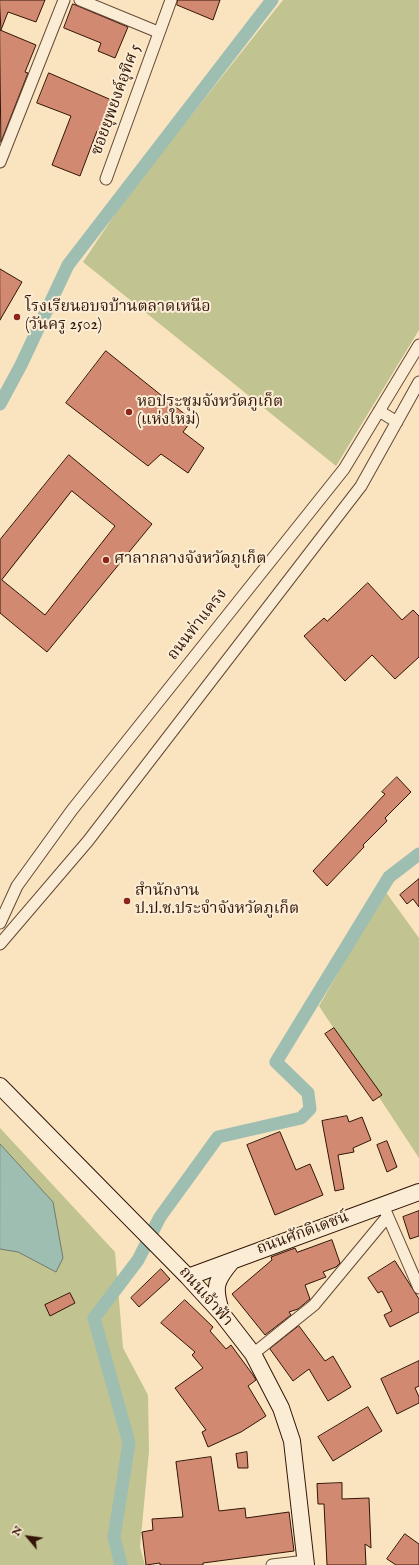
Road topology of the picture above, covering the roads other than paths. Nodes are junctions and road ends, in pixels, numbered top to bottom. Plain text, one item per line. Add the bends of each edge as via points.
1 (64, 0) edge
2 (80, 0) edge
3 (172, 0) edge
4 (158, 32) junction
5 (0, 162) edge
6 (106, 179) dead end
7 (419, 345) edge
8 (419, 382) edge
9 (379, 411) junction
10 (397, 422) junction
11 (0, 923) edge
12 (0, 944) edge
13 (0, 1086) edge
14 (419, 1192) edge
15 (385, 1210) junction
16 (233, 1260) junction
17 (188, 1277) junction
18 (419, 1288) edge
19 (222, 1314) junction
20 (253, 1354) junction
21 (306, 1563) edge
22 (272, 1565) edge

1 - 5 street
2 - 4 street
3 - 4 street, ซอยยุพยงค์อุทิศ 5
4 - 6 street, ซอยยุพยงค์อุทิศ 5
7 - 9 street, ถนนท่าแครง
8 - 10 street
9 - 10 street
9 - 11 street, ถนนท่าแครง via 344,469 72,810 17,886
10 - 12 street via 361,486 88,841
13 - 17 main road, ถนนเจ้าฟ้า
14 - 15 main road, ถนนศักดิเดชน์
15 - 16 main road, ถนนศักดิเดชน์
15 - 18 street
15 - 20 street via 314,1305
16 - 17 main road, ถนนศักดิเดชน์
16 - 19 main road via 221,1274 216,1286 215,1294
17 - 19 main road, ถนนเจ้าฟ้า
19 - 20 main road, ถนนเจ้าฟ้า
20 - 21 main road, ถนนเจ้าฟ้า via 281,1408 292,1441
21 - 22 street

